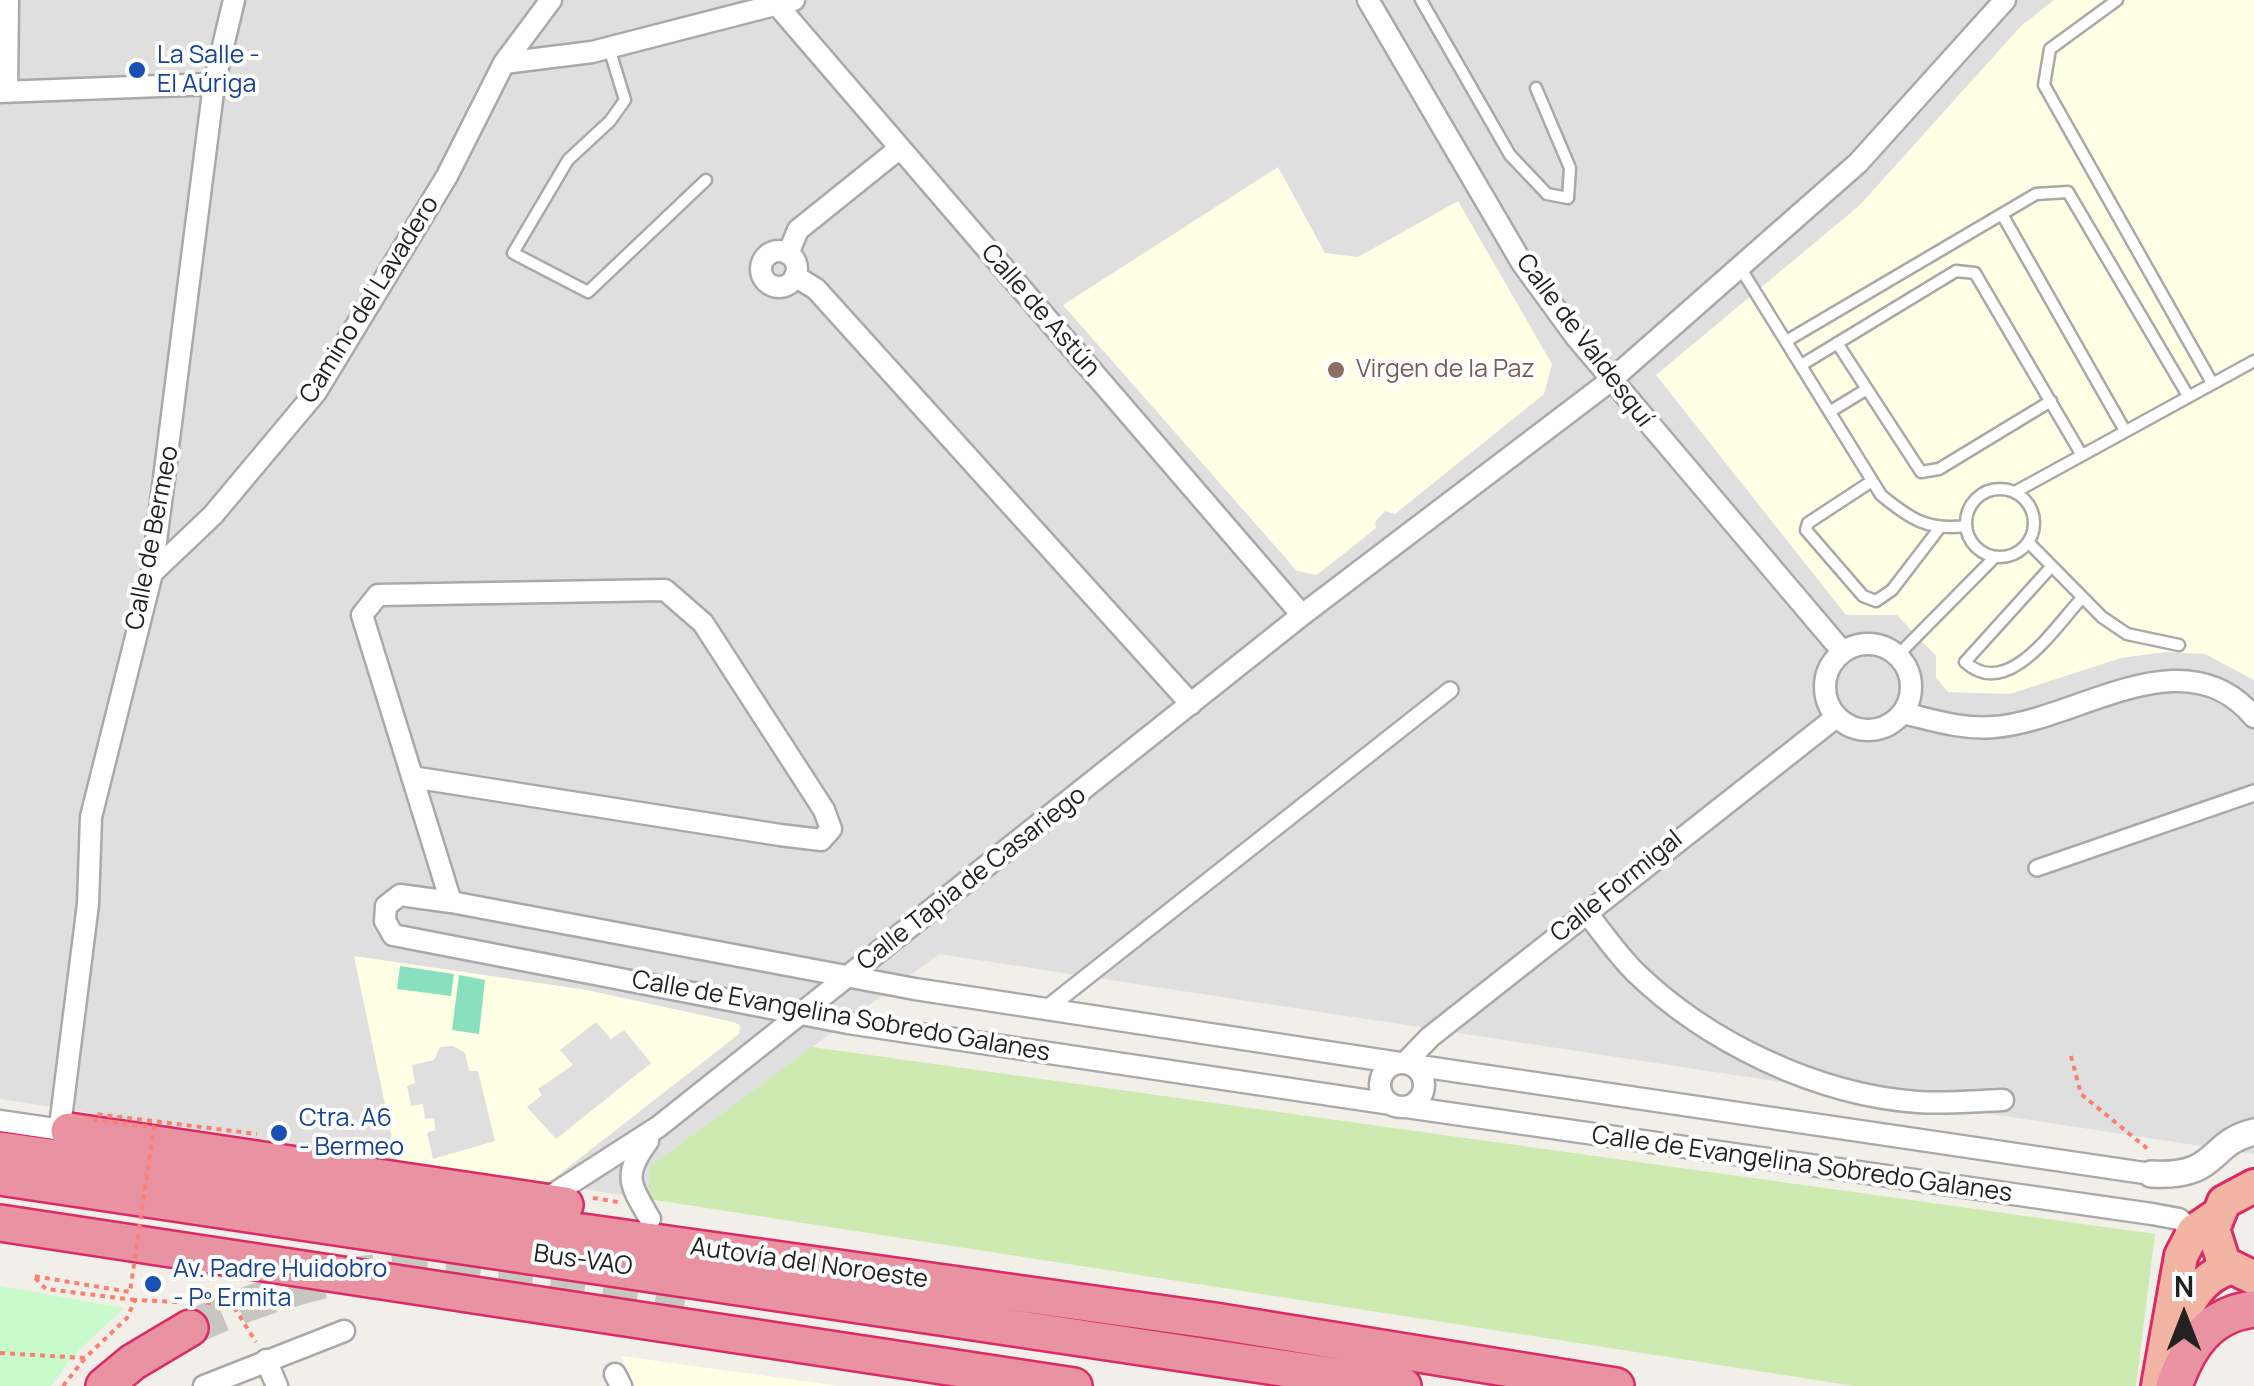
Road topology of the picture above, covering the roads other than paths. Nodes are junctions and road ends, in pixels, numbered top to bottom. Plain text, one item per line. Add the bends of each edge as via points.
1 (8, 0) edge
2 (234, 0) edge
3 (551, 0) edge
4 (1368, 0) edge
5 (1421, 0) edge
6 (2005, 0) edge
7 (2117, 0) edge
8 (786, 3) edge
9 (608, 48) junction
10 (504, 62) junction
11 (214, 84) junction
12 (1536, 88) dead end
13 (4, 91) edge
14 (900, 148) junction
15 (706, 180) dead end
16 (2003, 216) junction
17 (788, 254) junction
18 (1742, 268) junction
19 (795, 276) junction
20 (1788, 340) junction
21 (1837, 343) junction
22 (2254, 361) edge
23 (1803, 364) junction
24 (1610, 382) junction
25 (2211, 382) junction
26 (1867, 389) junction
27 (2187, 394) junction
28 (2051, 402) junction
29 (1830, 410) junction
30 (2124, 429) junction
31 (2080, 452) junction
32 (1872, 481) junction
33 (2015, 492) junction
34 (1966, 526) junction
35 (1938, 530) junction
36 (2029, 543) junction
37 (1994, 558) junction
38 (2051, 567) junction
39 (152, 573) junction
40 (2082, 598) junction
41 (1302, 615) junction
42 (2179, 645) dead end
43 (1842, 651) junction
44 (1898, 654) junction
45 (1450, 690) dead end
46 (1191, 704) junction
47 (1903, 713) junction
48 (2254, 717) edge
49 (1836, 718) junction
50 (412, 777) junction
51 (2254, 793) edge
52 (2037, 868) dead end
53 (450, 902) junction
54 (1586, 912) junction
55 (848, 977) junction
56 (1046, 1009) junction
57 (801, 1014) junction
58 (1406, 1064) junction
59 (2003, 1100) dead end
60 (1398, 1106) junction
61 (0, 1121) edge
62 (658, 1127) junction
63 (69, 1130) junction
64 (2254, 1132) edge
65 (0, 1150) edge
66 (2160, 1174) joint
67 (0, 1177) edge
68 (2254, 1186) edge
69 (549, 1197) junction
70 (646, 1212) junction
71 (0, 1223) edge
72 (2205, 1223) junction
73 (2242, 1273) edge
74 (685, 1300) tunnel mouth
75 (2254, 1309) edge
76 (1215, 1320) junction
77 (190, 1328) tunnel mouth
78 (344, 1331) dead end
79 (266, 1360) junction
80 (895, 1360) junction
81 (95, 1372) edge
82 (204, 1386) edge
83 (277, 1386) edge
84 (1014, 1386) edge
85 (1074, 1386) edge
86 (1266, 1386) edge
87 (1403, 1386) edge
88 (1616, 1386) edge
89 (2158, 1386) edge
90 (2172, 1386) edge

1 - 13 street
2 - 11 street, Calle de Bermeo
3 - 10 street, Camino del Lavadero
4 - 24 street, Calle de Valdesquí via 1522,263
5 - 12 lane via 1510,155 1547,194 1568,198 1570,168
6 - 18 street, Calle Tapia de Casariego via 1858,164
7 - 25 lane via 2050,48 2044,85
8 - 9 street
8 - 14 street, Calle de Astún
9 - 10 street
9 - 15 lane via 624,100 568,160 513,253 588,292
10 - 39 street, Camino del Lavadero via 447,176 316,392 213,516
11 - 13 street
11 - 39 street, Calle de Bermeo
14 - 17 street via 798,230
14 - 41 street, Calle de Astún
16 - 20 lane
16 - 27 lane via 2036,194 2068,192
16 - 30 lane
17 - 19 street
17 - 19 street via 764,258 763,278 779,287
18 - 20 lane
18 - 24 street, Calle Tapia de Casariego
19 - 46 street via 816,289
20 - 23 lane
21 - 23 lane
21 - 26 lane
21 - 28 lane via 1956,271 1969,270
22 - 25 lane
23 - 29 lane
24 - 41 street, Calle Tapia de Casariego
24 - 43 street, Calle de Valdesquí
25 - 27 lane
26 - 28 lane via 1920,472 1939,469
26 - 29 lane
27 - 30 lane
28 - 31 lane
29 - 32 lane
30 - 31 lane
31 - 33 lane
32 - 35 lane via 1902,513
32 - 35 lane via 1806,530 1863,596 1876,600 1892,590
33 - 34 lane via 1996,488 1977,496
33 - 36 lane via 2030,505 2036,524
34 - 35 lane
34 - 37 lane via 1976,550
36 - 37 lane via 2014,556
36 - 38 lane
37 - 44 lane
38 - 40 lane
38 - 40 lane via 1965,662 1993,674 2012,671
39 - 63 street, Calle de Bermeo via 91,817 88,904 61,1118
40 - 42 lane via 2128,634
41 - 46 street, Calle Tapia de Casariego
43 - 44 street via 1867,643
43 - 49 street via 1827,669 1823,692
44 - 47 street via 1912,689
45 - 56 street
46 - 55 street, Calle Tapia de Casariego
47 - 48 street via 1992,728 2180,679 2220,690
47 - 49 street via 1894,723 1860,731
49 - 54 street, Calle Formigal
50 - 50 street via 362,614 378,594 665,590 703,623 832,829 820,840 780,836
50 - 53 street
51 - 52 street
53 - 55 street, Calle de Evangelina Sobredo Galanes
53 - 57 street, Calle de Evangelina Sobredo Galanes via 394,897 386,906 386,926 393,935
54 - 58 street, Calle Formigal via 1430,1036
54 - 59 street via 1634,972 1696,1021 1760,1058 1837,1086 1916,1102
55 - 56 street, Calle de Evangelina Sobredo Galanes
55 - 57 street, Calle Tapia de Casariego
56 - 58 street, Calle de Evangelina Sobredo Galanes
57 - 60 street, Calle de Evangelina Sobredo Galanes
57 - 62 street, Calle Tapia de Casariego
58 - 60 street via 1387,1069 1380,1080 1382,1094
58 - 60 street via 1422,1075 1424,1089 1418,1101
58 - 66 street, Calle de Evangelina Sobredo Galanes
60 - 72 street, Calle de Evangelina Sobredo Galanes
61 - 63 street
62 - 69 street, Calle Tapia de Casariego
62 - 70 street, Calle Tapia de Casariego via 632,1164 632,1190
63 - 69 highway
64 - 66 street via 2204,1167
65 - 76 highway, Autovía del Noroeste
67 - 87 highway, Bus-VAO
68 - 72 highway via 2234,1193
69 - 70 highway
70 - 76 highway via 1130,1292
71 - 80 highway
72 - 73 highway
72 - 89 highway via 2181,1256
73 - 90 highway via 2214,1273 2191,1300 2176,1342
74 - 86 highway
75 - 90 highway via 2217,1320 2201,1334
76 - 88 highway, Autovía del Noroeste
77 - 81 highway via 133,1362
78 - 79 street
79 - 82 street
79 - 83 street
80 - 84 highway
80 - 85 highway

